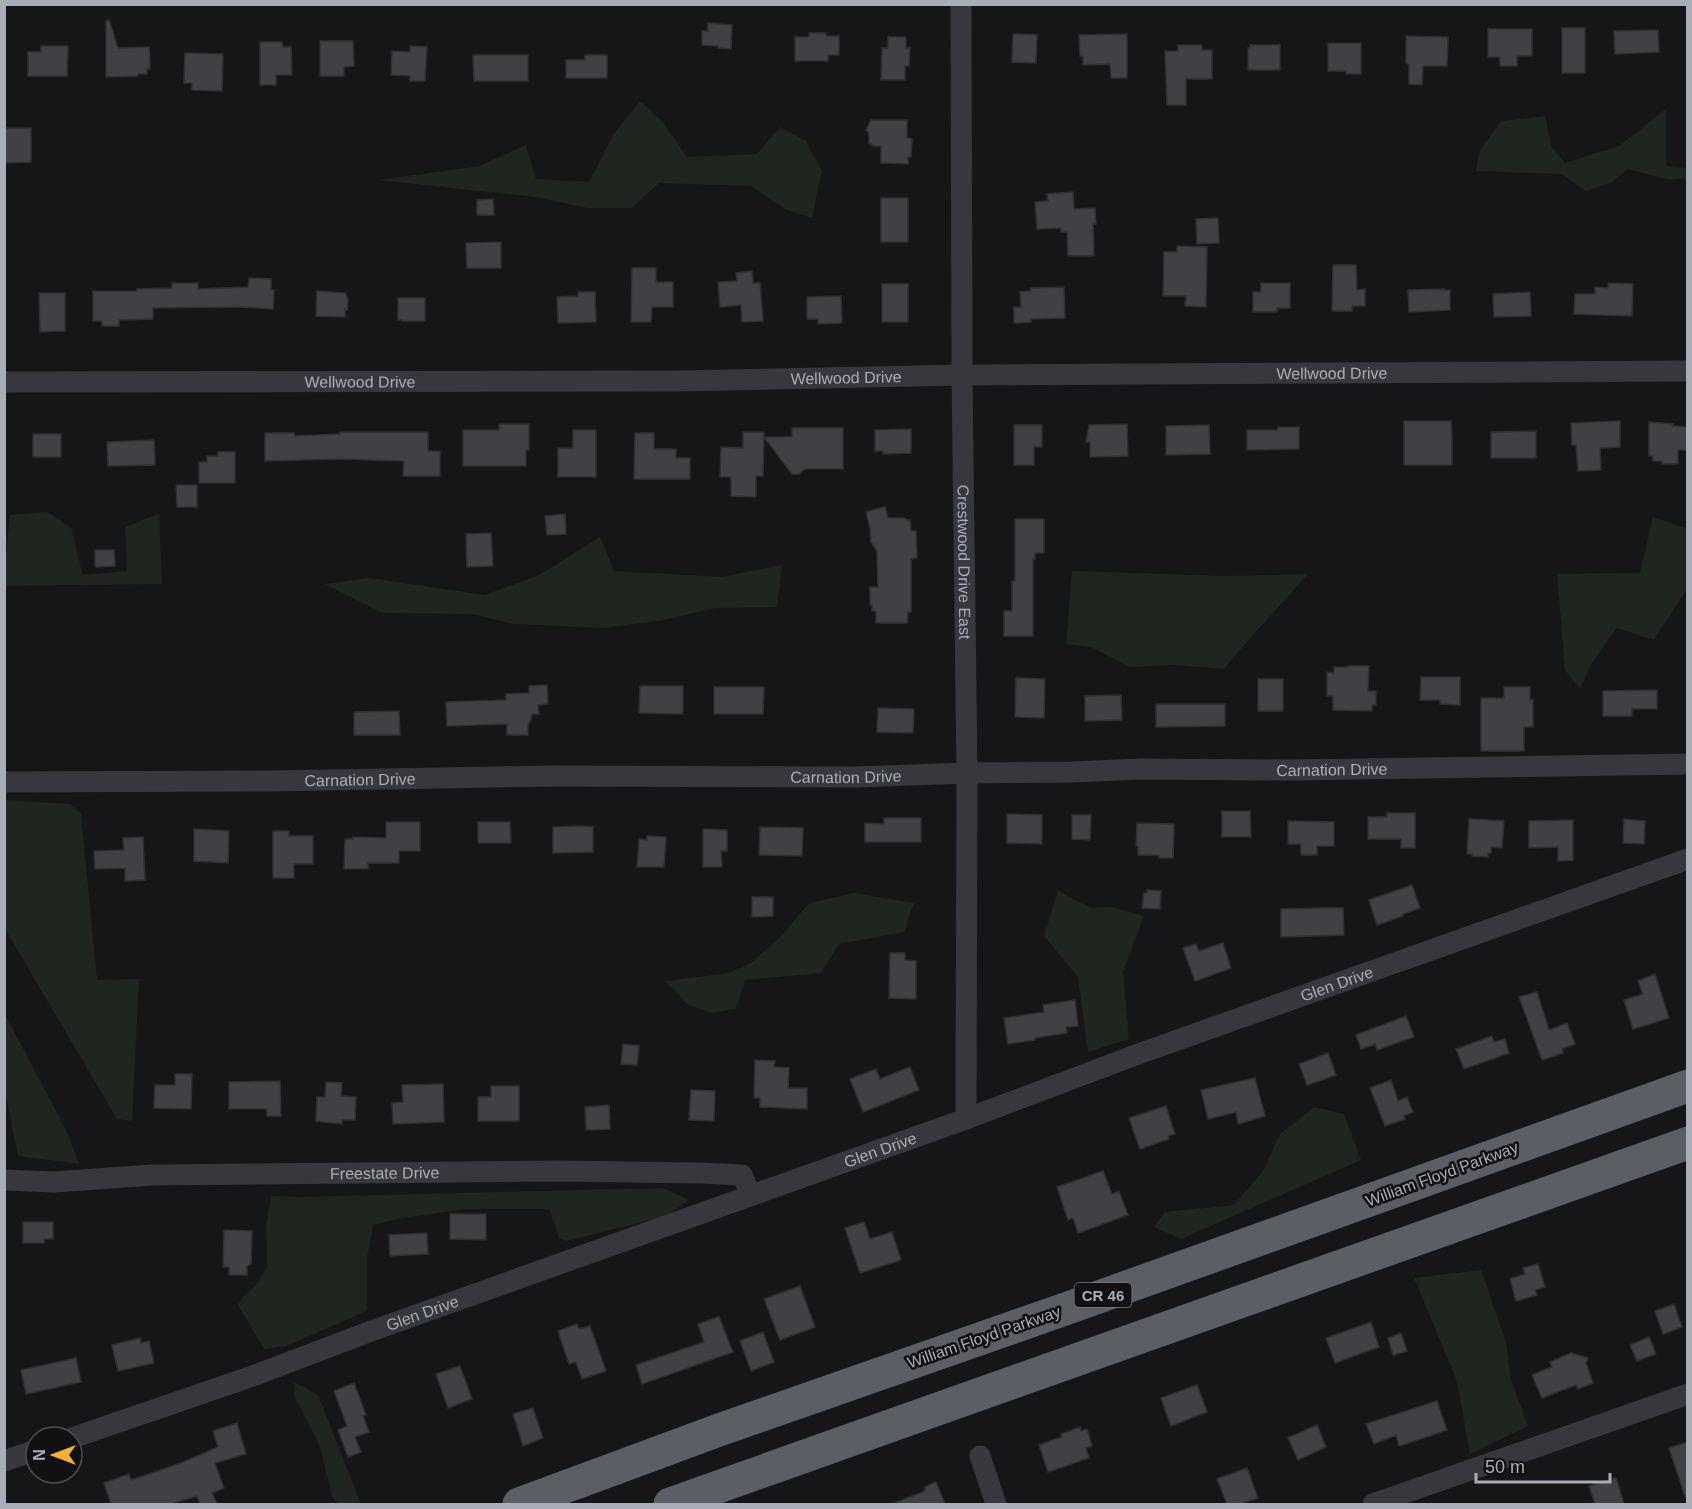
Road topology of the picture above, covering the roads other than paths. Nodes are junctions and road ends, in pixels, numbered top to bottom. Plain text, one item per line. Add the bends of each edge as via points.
1 (961, 4) edge
2 (1688, 371) edge
3 (962, 375) junction
4 (4, 382) edge
5 (1688, 764) edge
6 (967, 773) junction
7 (4, 782) edge
8 (1688, 859) edge
9 (1688, 1086) edge
10 (966, 1119) junction
11 (1688, 1143) edge
12 (4, 1180) edge
13 (751, 1195) junction
14 (1688, 1394) edge
15 (84, 1434) edge
16 (24, 1454) edge
17 (980, 1456) dead end
18 (4, 1461) edge
19 (519, 1504) edge
20 (670, 1504) edge
21 (996, 1504) edge
22 (1373, 1504) edge

1 - 3 street, Crestwood Drive East
2 - 3 street, Wellwood Drive
3 - 4 street, Wellwood Drive via 676,381
3 - 6 street, Crestwood Drive East
5 - 6 street, Carnation Drive
6 - 7 street, Carnation Drive
6 - 10 street, Crestwood Drive East
8 - 10 street, Glen Drive
9 - 19 highway, William Floyd Parkway / CR 46
10 - 13 street, Glen Drive
11 - 20 highway
12 - 13 street, Freestate Drive via 557,1171 700,1173 742,1175
13 - 15 street, Glen Drive
14 - 22 street
16 - 18 street
17 - 21 street

